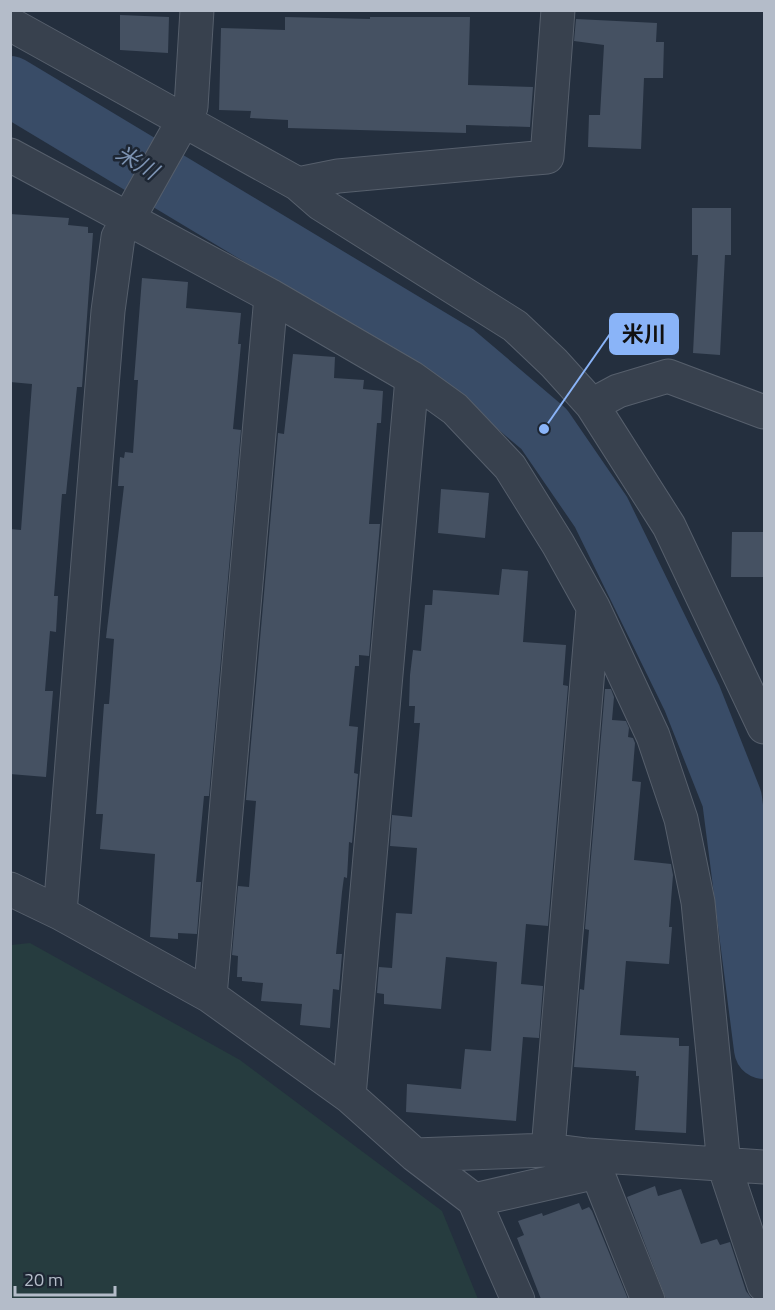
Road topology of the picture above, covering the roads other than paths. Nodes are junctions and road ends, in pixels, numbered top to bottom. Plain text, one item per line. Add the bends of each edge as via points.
1 (197, 10) edge
2 (558, 10) edge
3 (10, 24) edge
4 (181, 127) junction
5 (10, 155) edge
6 (298, 184) junction
7 (132, 210) junction
8 (271, 296) junction
9 (412, 378) junction
10 (592, 405) junction
11 (765, 412) edge
12 (593, 607) junction
13 (765, 727) edge
14 (10, 889) edge
15 (60, 913) junction
16 (210, 996) junction
17 (349, 1096) junction
18 (548, 1150) junction
19 (415, 1155) junction
20 (592, 1164) junction
21 (744, 1166) edge
22 (474, 1200) junction
23 (765, 1285) edge
24 (518, 1299) edge
25 (648, 1299) edge

1 - 4 street via 191,107
2 - 6 street via 547,158 338,176
3 - 4 street
4 - 6 street
4 - 7 street
5 - 7 street
6 - 10 street via 321,204 514,326
7 - 8 street
7 - 15 street via 118,237 108,311
8 - 9 street
8 - 16 street
9 - 12 street via 455,409 510,467
9 - 17 street
10 - 11 street via 668,376
10 - 13 street via 669,526
12 - 18 street
12 - 21 street via 653,736 681,819
14 - 15 street
15 - 16 street
16 - 17 street
17 - 19 street
18 - 19 street
18 - 20 street
19 - 22 street
20 - 21 street
20 - 22 street
20 - 25 street
21 - 23 street
22 - 24 street

